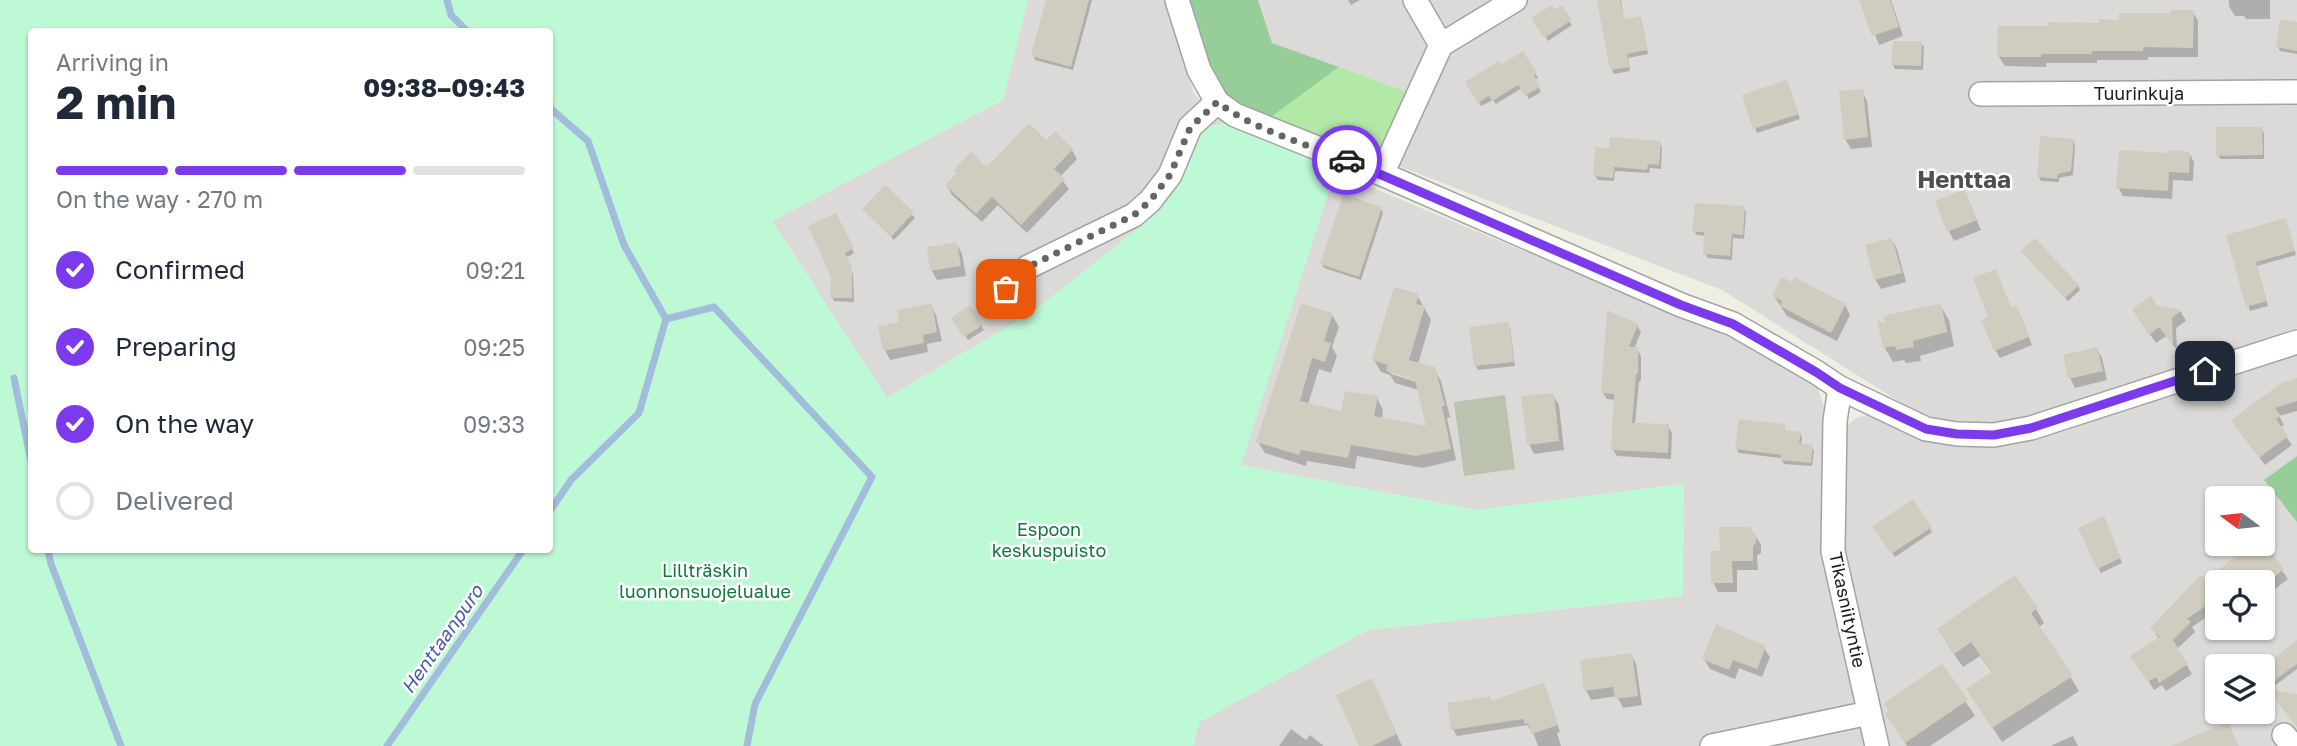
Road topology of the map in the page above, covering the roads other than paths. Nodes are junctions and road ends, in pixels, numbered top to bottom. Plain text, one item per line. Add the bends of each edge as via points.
1 (1177, 0) edge
2 (1415, 0) edge
3 (1515, 0) edge
4 (1441, 46) junction
5 (2297, 92) edge
6 (1982, 94) dead end
7 (1217, 102) junction
8 (1382, 174) junction
9 (1006, 289) dead end
10 (2297, 342) edge
11 (1840, 388) junction
12 (1869, 713) junction
13 (1712, 746) edge
14 (1877, 746) edge

1 - 7 street via 1199,70
2 - 4 street
3 - 4 street
4 - 8 street
5 - 6 street, Tuurinkuja
7 - 8 street via 1253,124
7 - 9 street via 1190,128 1170,175 1150,201 1134,215 1028,267
8 - 11 street via 1733,324
10 - 11 street via 2031,428 1994,435 1926,429
11 - 12 street, Tikasniityntie via 1835,421 1833,551
12 - 13 street
12 - 14 street, Tikasniityntie

